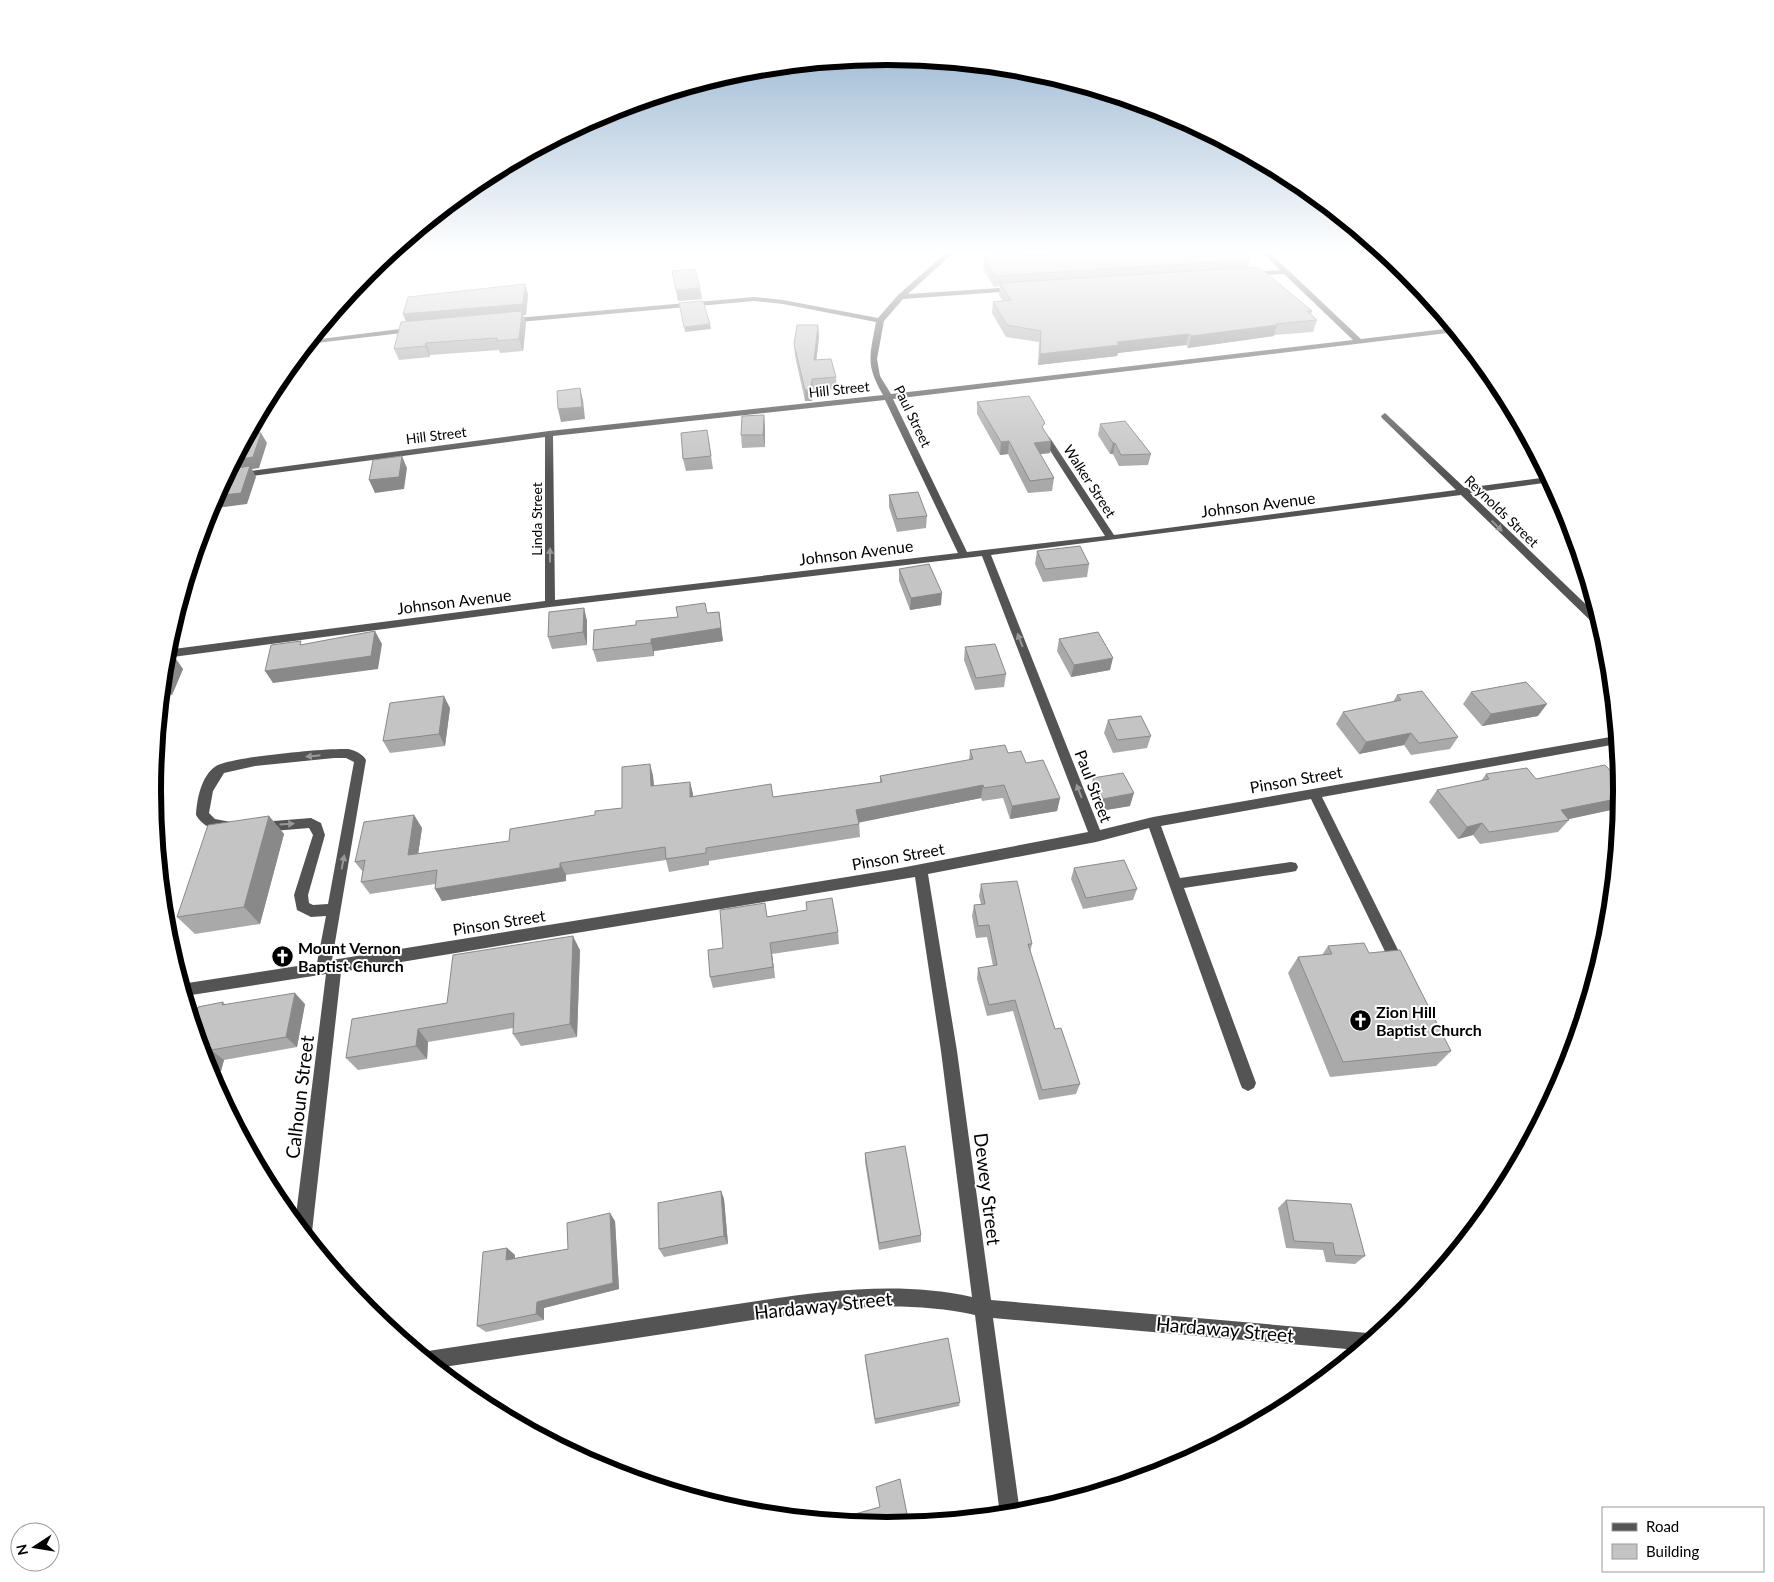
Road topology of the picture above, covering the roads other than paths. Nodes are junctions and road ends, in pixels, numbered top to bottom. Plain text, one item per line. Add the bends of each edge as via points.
1 (879, 327) edge
2 (1344, 327) edge
3 (421, 328) edge
4 (1448, 331) edge
5 (317, 341) edge
6 (1359, 341) junction
7 (888, 398) junction
8 (1386, 416) dead end
9 (549, 434) junction
10 (1046, 438) edge
11 (233, 476) edge
12 (1543, 481) edge
13 (1462, 492) junction
14 (1111, 538) junction
15 (985, 552) junction
16 (963, 554) junction
17 (550, 604) junction
18 (1591, 615) edge
19 (174, 653) edge
20 (1611, 741) edge
21 (1314, 794) junction
22 (1153, 822) junction
23 (1096, 837) junction
24 (1292, 867) dead end
25 (921, 870) junction
26 (1176, 884) junction
27 (334, 910) junction
28 (328, 968) junction
29 (1405, 977) edge
30 (189, 989) edge
31 (1248, 1083) dead end
32 (304, 1223) edge
33 (982, 1308) junction
34 (1361, 1341) edge
35 (435, 1359) edge
36 (1009, 1506) edge

1 - 7 street, Paul Street via 873,359 876,376
2 - 6 street
3 - 5 street
4 - 6 street, Hill Street
6 - 7 street, Hill Street
7 - 9 street, Hill Street
7 - 16 street, Paul Street
8 - 13 street, Reynolds Street
9 - 11 street, Hill Street
17 -> 9 street, Linda Street
10 - 14 street, Walker Street
12 - 13 street, Johnson Avenue
13 - 14 street, Johnson Avenue
13 -> 18 street, Reynolds Street
14 - 15 street, Johnson Avenue
15 - 16 street, Johnson Avenue
23 -> 15 street, Paul Street
16 - 17 street, Johnson Avenue
17 - 19 street, Johnson Avenue
20 - 21 street, Pinson Street
21 - 22 street, Pinson Street
21 - 29 street
22 - 23 street, Pinson Street
22 - 26 street
23 - 25 street, Pinson Street
24 - 26 street
25 - 28 street, Pinson Street
25 - 33 street, Dewey Street via 949,1051
26 - 31 street
27 -> 27 street, Calhoun Street via 360,760 348,753 221,769 208,785 202,815 212,824 244,828 311,823 319,834 301,895 302,906 310,911
27 - 28 street, Calhoun Street
28 - 30 street, Pinson Street
28 - 32 street, Calhoun Street
33 - 34 street, Hardaway Street
33 - 35 street, Hardaway Street via 945,1300 896,1296 826,1300
33 - 36 street, Dewey Street

